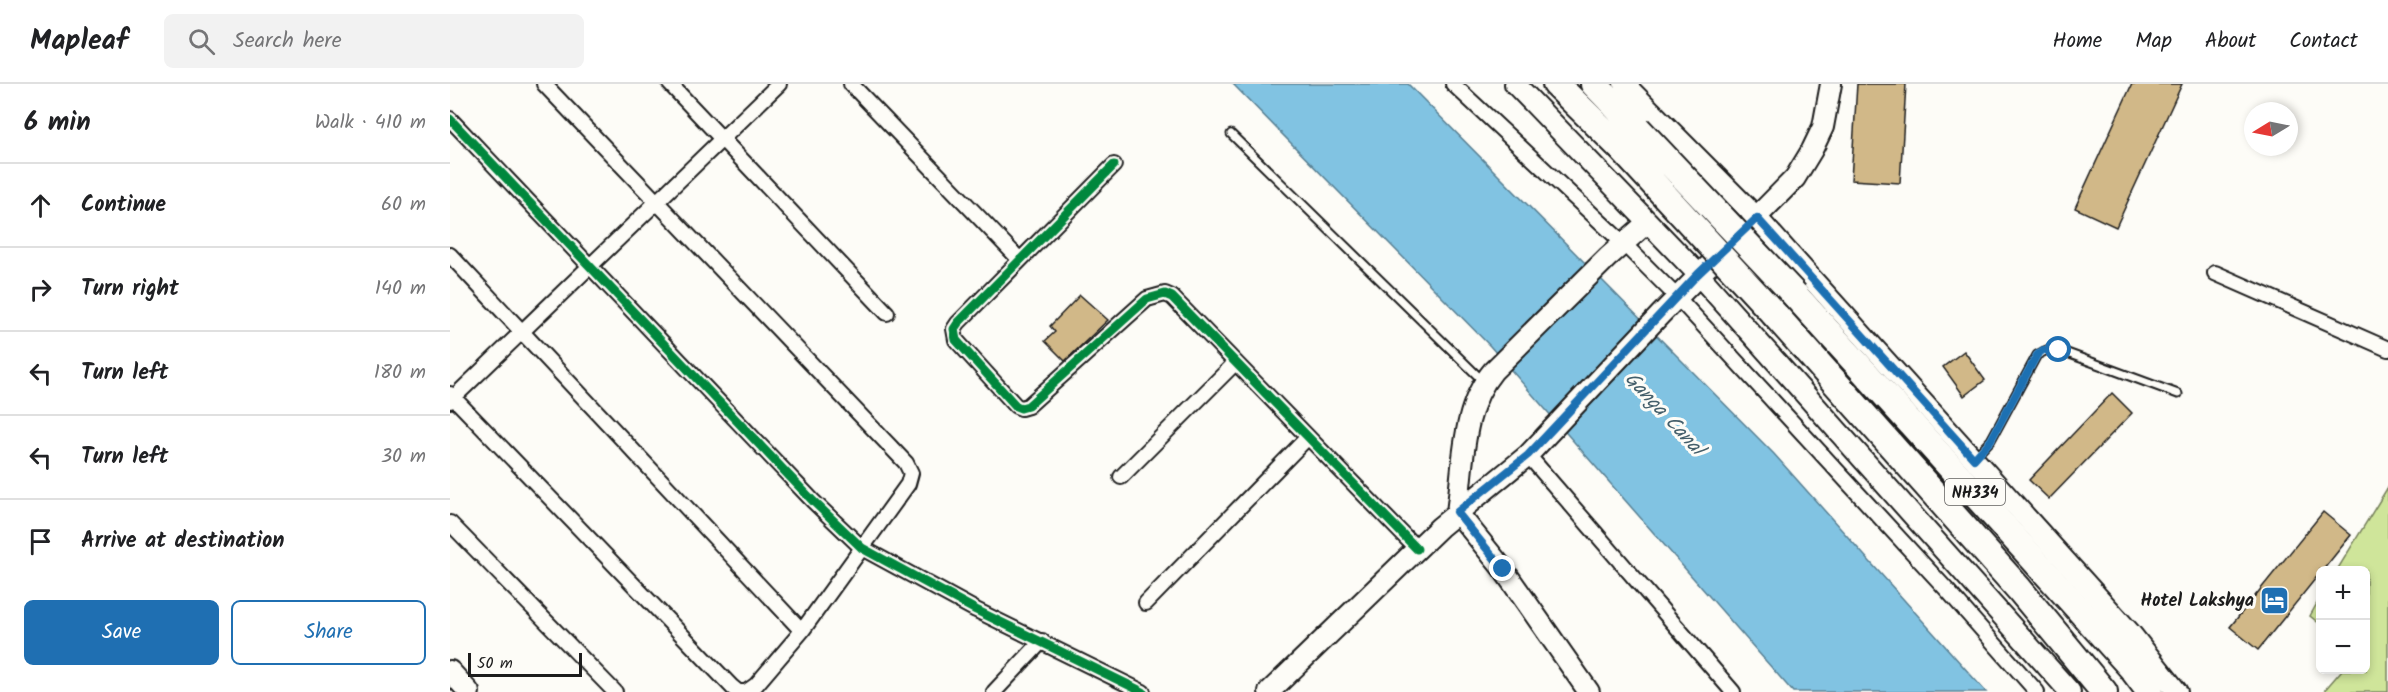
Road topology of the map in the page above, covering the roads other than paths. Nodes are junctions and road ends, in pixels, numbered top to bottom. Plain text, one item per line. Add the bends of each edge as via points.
1 (544, 84) edge
2 (670, 84) edge
3 (779, 84) edge
4 (851, 84) edge
5 (1453, 84) edge
6 (1515, 84) edge
7 (1556, 84) edge
8 (1594, 84) edge
9 (1624, 84) edge
10 (1831, 84) edge
11 (450, 120) edge
12 (1231, 134) dead end
13 (722, 139) junction
14 (1114, 165) dead end
15 (657, 201) junction
16 (1757, 218) junction
17 (1648, 222) junction
18 (1623, 244) junction
19 (450, 255) edge
20 (1020, 260) junction
21 (590, 268) junction
22 (2215, 273) dead end
23 (1698, 274) junction
24 (1677, 297) junction
25 (887, 312) dead end
26 (522, 330) junction
27 (2388, 350) edge
28 (1235, 363) junction
29 (1488, 377) junction
30 (2178, 394) dead end
31 (451, 397) edge
32 (1307, 438) junction
33 (1528, 455) junction
34 (1974, 459) junction
35 (1121, 477) dead end
36 (1457, 512) junction
37 (450, 523) edge
38 (862, 548) junction
39 (1417, 549) junction
40 (1146, 603) dead end
41 (802, 631) junction
42 (1041, 641) junction
43 (450, 671) edge
44 (469, 692) edge
45 (615, 692) edge
46 (745, 692) edge
47 (994, 692) edge
48 (1143, 692) edge
49 (1269, 692) edge
50 (1589, 692) edge
51 (1733, 692) edge
52 (2037, 692) edge
53 (2070, 692) edge
54 (2104, 692) edge
55 (2150, 692) edge
56 (2177, 692) edge

1 - 15 street
2 - 13 street
3 - 13 street
4 - 20 street
5 - 18 street
6 - 17 street
7 - 54 highway, NH334, bridge via 1620,147 1776,316 2019,589
8 - 55 highway, NH334, bridge via 1796,295
9 - 16 street
10 - 16 street via 1823,127 1812,150 1795,178
11 - 21 street
12 - 29 lane
13 - 15 street
13 - 25 street
14 - 20 street
15 - 21 street
15 - 38 street via 906,463 911,473 908,484
16 - 23 street
16 - 34 street
17 - 18 street
17 - 23 street
18 - 24 street
18 - 29 street
19 - 26 street
20 - 28 street via 958,323 953,335 1016,406 1028,406 1156,294 1172,297
21 - 26 street
21 - 38 street
22 - 27 street
23 - 24 street
23 - 53 street
24 - 33 street
24 - 52 street
26 - 31 street
26 - 41 street
28 - 32 street
28 - 35 street
29 - 36 street via 1473,403
30 - 34 lane via 2059,350 2043,350 1991,440
31 - 46 street via 732,687
32 - 39 street
32 - 40 street
33 - 36 street
33 - 51 street
34 - 56 street via 2131,634
36 - 39 street
36 - 50 street via 1503,569
37 - 45 street
38 - 41 street
38 - 42 street
39 - 49 street
41 - 46 street via 756,685
42 - 47 street
42 - 48 street
43 - 44 street

